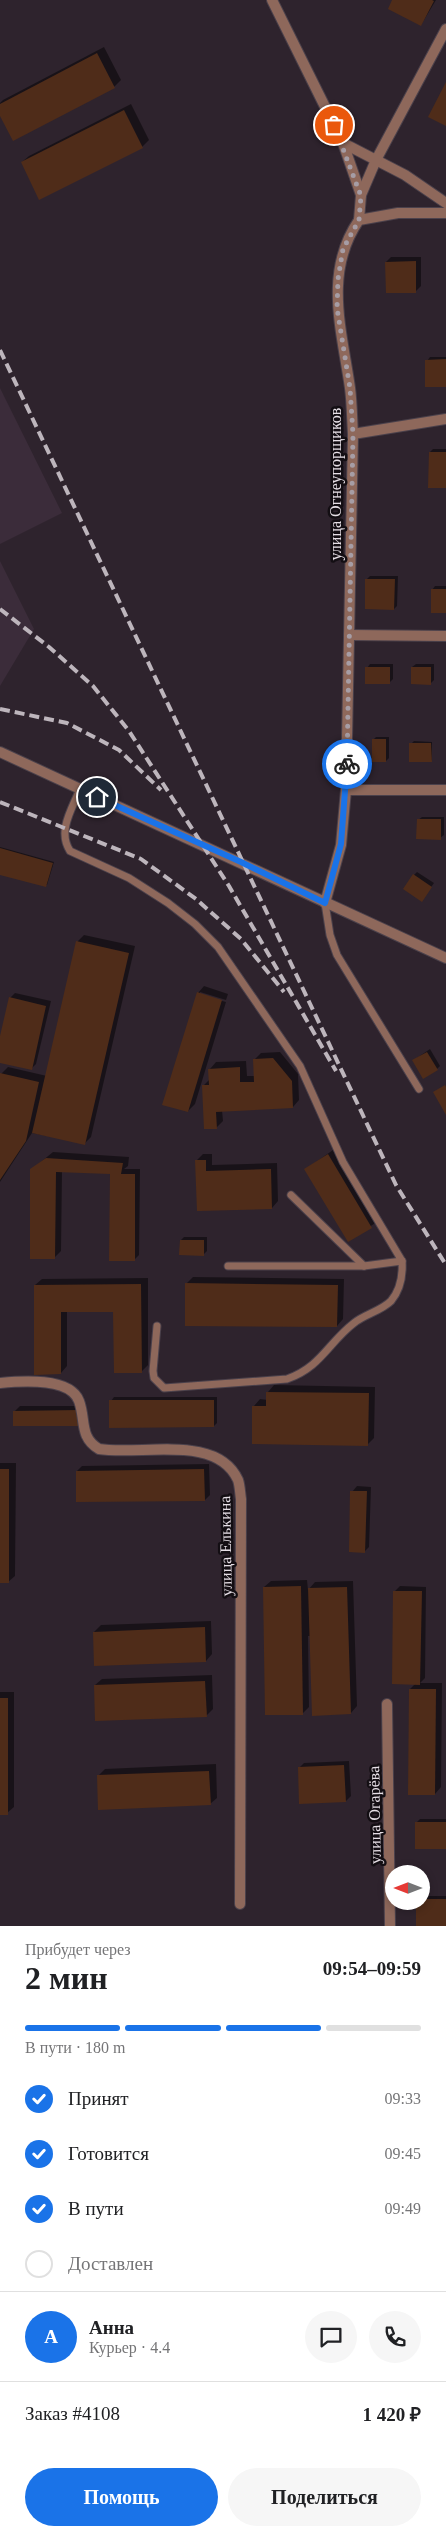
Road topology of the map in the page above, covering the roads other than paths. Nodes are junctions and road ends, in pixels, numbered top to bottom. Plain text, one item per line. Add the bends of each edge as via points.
1 (272, 0) edge
2 (446, 29) edge
3 (343, 143) junction
4 (376, 160) junction
5 (361, 196) junction
6 (446, 203) edge
7 (446, 213) edge
8 (359, 220) junction
9 (446, 419) edge
10 (353, 434) junction
11 (349, 635) junction
12 (446, 636) edge
13 (0, 752) edge
14 (80, 789) junction
15 (346, 790) junction
16 (446, 790) edge
17 (325, 903) junction
18 (446, 958) edge
19 (419, 1089) dead end
20 (291, 1195) dead end
21 (402, 1261) junction
22 (228, 1266) dead end
23 (364, 1266) junction
24 (158, 1326) dead end
25 (0, 1383) edge
26 (387, 1704) dead end
27 (240, 1904) dead end
28 (390, 1926) edge

1 - 3 street
2 - 4 street, улица Огнеупорщиков
3 - 4 street
3 - 5 street
4 - 5 street, улица Огнеупорщиков
4 - 6 street
5 - 8 street, улица Огнеупорщиков
7 - 8 street via 398,213
8 - 10 street, улица Огнеупорщиков via 343,249 337,308 350,388
9 - 10 street
10 - 11 street, улица Огнеупорщиков
11 - 12 street
11 - 15 street, улица Огнеупорщиков
13 - 14 street
14 - 17 street
14 - 21 lane via 65,828 64,836 70,850 129,878 168,903 218,947 300,1066 343,1162
15 - 16 street
15 - 17 street, улица Огнеупорщиков via 341,844
17 - 18 street
17 - 19 lane via 337,955
20 - 23 lane
21 - 23 lane
21 - 24 lane via 403,1277 390,1301 340,1334 315,1365 287,1379 164,1388 154,1378 153,1371
22 - 23 lane
25 - 27 street, улица Елькина via 64,1386 79,1399 86,1437 99,1449 193,1450 212,1454 228,1465 238,1480 241,1499
26 - 28 street, улица Огарёва

